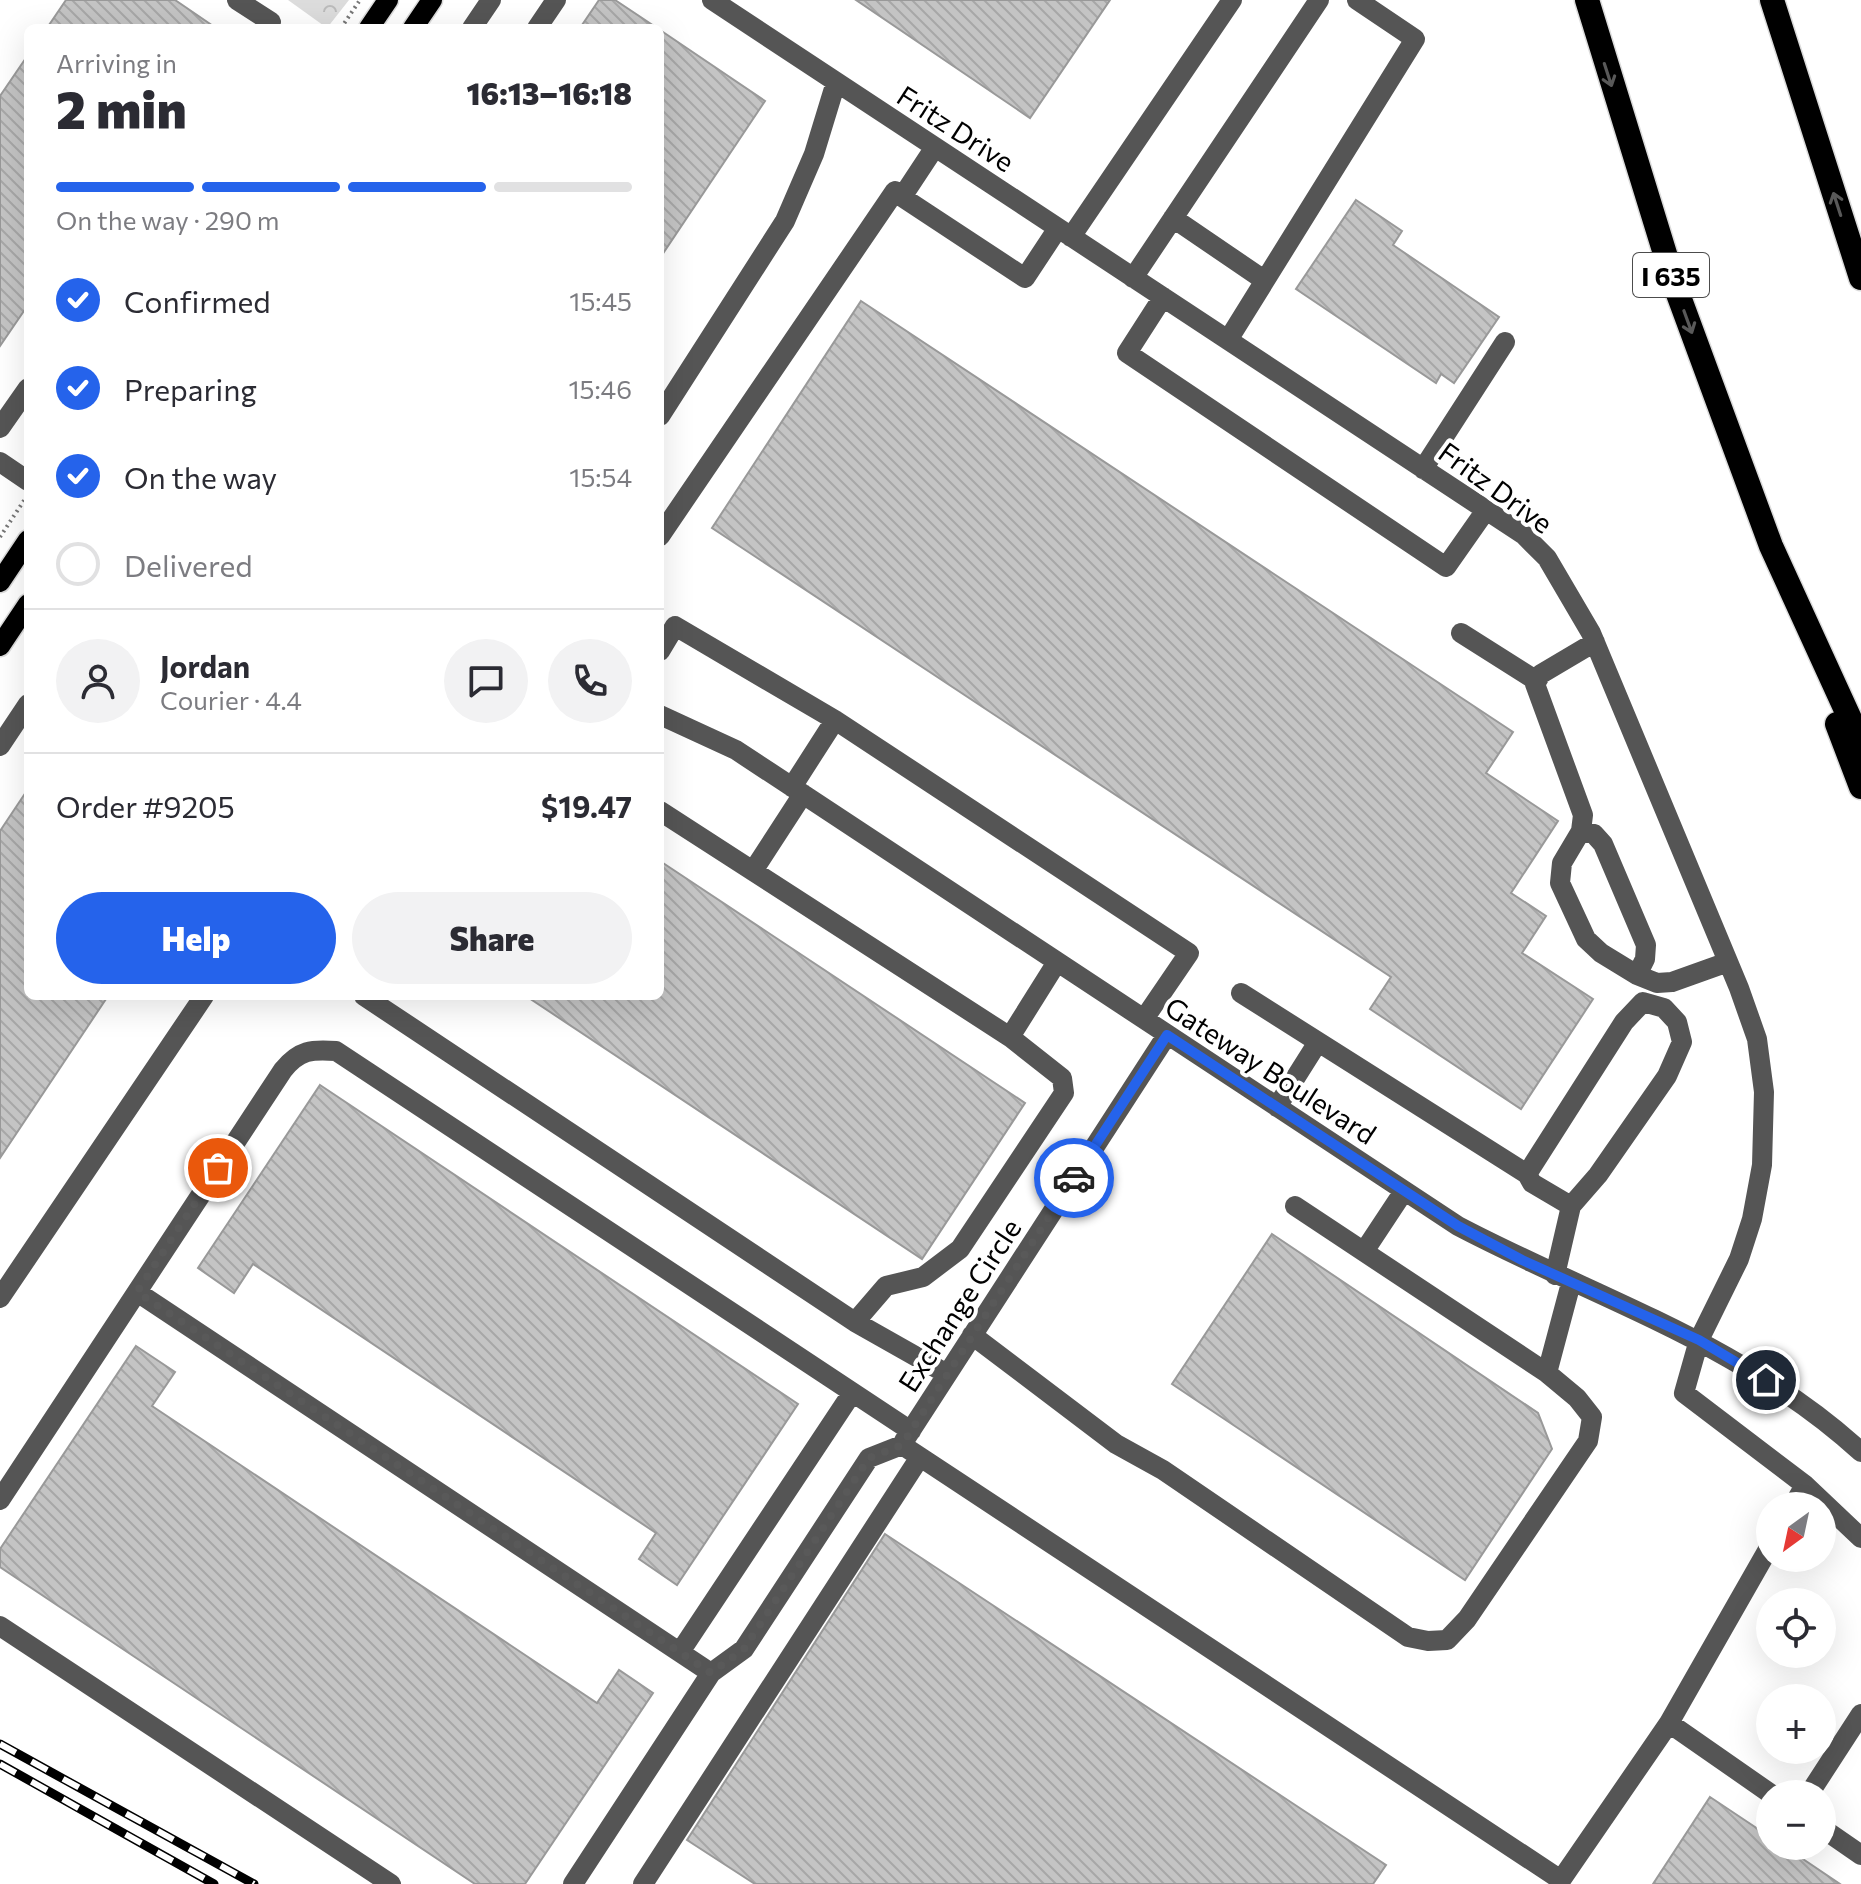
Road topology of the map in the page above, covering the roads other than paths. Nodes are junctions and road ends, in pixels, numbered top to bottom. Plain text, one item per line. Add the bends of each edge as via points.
1 (237, 0) edge
2 (388, 0) edge
3 (432, 0) edge
4 (491, 0) edge
5 (556, 0) edge
6 (712, 0) edge
7 (1232, 0) edge
8 (1319, 0) edge
9 (1357, 0) edge
10 (1587, 0) edge
11 (1772, 0) edge
12 (270, 24) edge
13 (372, 24) edge
14 (416, 24) edge
15 (475, 24) edge
16 (540, 24) edge
17 (836, 82) junction
18 (935, 147) junction
19 (902, 197) junction
20 (1173, 218) junction
21 (1064, 232) junction
22 (1133, 278) junction
23 (1861, 278) edge
24 (1264, 280) junction
25 (1163, 297) junction
26 (1228, 340) junction
27 (1505, 342) dead end
28 (24, 394) edge
29 (664, 410) edge
30 (0, 428) edge
31 (0, 462) edge
32 (1423, 469) junction
33 (24, 482) edge
34 (1486, 510) junction
35 (664, 530) edge
36 (24, 546) edge
37 (1771, 546) junction
38 (0, 582) edge
39 (24, 610) edge
40 (668, 621) edge
41 (1461, 633) dead end
42 (1595, 642) junction
43 (0, 646) edge
44 (1537, 681) junction
45 (24, 710) edge
46 (664, 717) edge
47 (835, 720) junction
48 (1861, 743) edge
49 (0, 746) edge
50 (1861, 787) edge
51 (798, 791) junction
52 (664, 814) edge
53 (1581, 831) junction
54 (753, 871) junction
55 (1057, 962) junction
56 (1728, 962) junction
57 (1637, 975) junction
58 (1663, 983) junction
59 (1241, 993) dead end
60 (201, 1000) edge
61 (370, 1000) edge
62 (1657, 1006) junction
63 (1144, 1019) junction
64 (1167, 1035) junction
65 (1010, 1037) junction
66 (1318, 1042) junction
67 (1277, 1107) junction
68 (1527, 1174) junction
69 (1404, 1191) junction
70 (1295, 1206) dead end
71 (1571, 1206) junction
72 (1365, 1250) junction
73 (1563, 1279) junction
74 (137, 1292) junction
75 (0, 1298) edge
76 (855, 1322) junction
77 (972, 1335) junction
78 (1699, 1340) junction
79 (1547, 1373) junction
80 (947, 1374) junction
81 (852, 1393) junction
82 (906, 1438) junction
83 (1861, 1452) edge
84 (920, 1457) junction
85 (1805, 1485) junction
86 (1801, 1492) edge
87 (0, 1500) edge
88 (1861, 1538) edge
89 (1756, 1571) edge
90 (0, 1626) edge
91 (680, 1652) junction
92 (711, 1673) junction
93 (1861, 1714) edge
94 (1669, 1723) junction
95 (1818, 1780) edge
96 (1756, 1784) edge
97 (1836, 1838) edge
98 (1861, 1855) edge
99 (391, 1884) edge
100 (573, 1884) edge
101 (643, 1884) edge

1 - 12 street
2 - 13 main road
3 - 14 main road
4 - 15 street
5 - 16 street
6 - 17 street, Fritz Drive
7 - 21 street
8 - 20 street
9 - 24 street via 1415,39
10 -> 37 highway, I 635 via 1674,283
23 -> 11 highway
17 - 18 street, Fritz Drive
17 - 29 street via 814,154 785,221
18 - 19 street
18 - 21 street, Fritz Drive
19 - 21 street via 1025,278
19 - 35 street via 895,191
20 - 22 street
20 - 24 street
21 - 22 street, Fritz Drive
22 - 25 street, Fritz Drive
24 - 26 street
25 - 26 street, Fritz Drive
25 - 34 street via 1127,353 1446,567
26 - 32 street, Fritz Drive
27 - 32 street
28 - 30 street
31 - 33 street
32 - 34 street, Fritz Drive
34 - 42 street, Fritz Drive via 1547,558
36 - 38 main road
37 - 48 highway, I 635
37 - 50 highway
39 - 43 main road
40 - 47 street
41 - 44 street
42 - 44 street
42 - 56 street, Fritz Drive
44 - 53 street via 1583,815
45 - 49 street
46 - 51 street, Gateway Boulevard via 736,750
47 - 51 street
47 - 63 street via 1189,953
51 - 54 street
51 - 55 street, Gateway Boulevard
52 - 54 street
53 - 57 street via 1594,834 1603,844 1646,945
53 - 57 street via 1562,863 1560,883 1586,939
54 - 65 street
55 - 63 street, Gateway Boulevard
55 - 65 street
56 - 58 street
56 - 78 street, Fritz Drive via 1757,1039 1764,1092 1762,1165 1739,1259
57 - 58 street
58 - 62 street
59 - 66 street
60 - 75 street
61 - 76 street
62 - 68 street via 1643,1002 1624,1022
62 - 71 street via 1677,1022 1682,1042 1667,1076
63 - 64 street, Gateway Boulevard
64 - 67 street, Gateway Boulevard
64 - 77 street, Exchange Circle
65 - 76 street via 1062,1078 1064,1093 960,1249 923,1277 886,1286
66 - 67 street
66 - 68 street
67 - 69 street, Gateway Boulevard
68 - 71 street via 1532,1183
69 - 72 street
69 - 73 street, Gateway Boulevard via 1458,1226
70 - 72 street
71 - 73 street
72 - 79 street
73 - 78 street, Gateway Boulevard
73 - 79 street
74 - 81 street via 294,1056 311,1049 336,1051
74 - 87 street
74 - 91 street
76 - 80 street
77 - 79 street via 1116,1444 1163,1470 1408,1637 1428,1641 1447,1640 1467,1619 1588,1441 1592,1417 1587,1408
77 - 80 street, Exchange Circle
78 - 83 street, Gateway Boulevard via 1788,1394
78 - 85 street, Fritz Drive via 1684,1393
80 - 82 street, Exchange Circle
81 - 82 street
81 - 91 street
82 - 84 street
82 - 92 street via 869,1458 744,1649
84 - 94 street via 1561,1880
84 - 101 street
85 - 86 street
85 - 88 street
89 - 94 street
90 - 99 street
91 - 92 street
92 - 100 street
93 - 95 street
94 - 96 street
97 - 98 street

